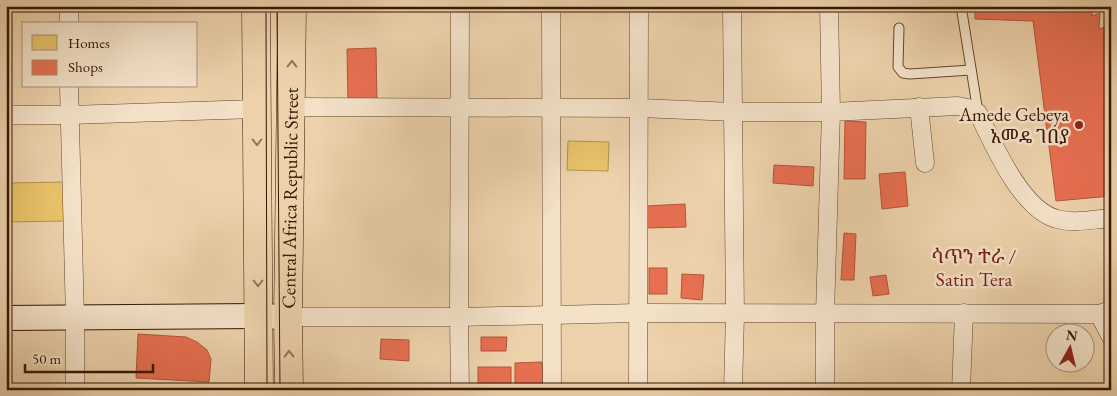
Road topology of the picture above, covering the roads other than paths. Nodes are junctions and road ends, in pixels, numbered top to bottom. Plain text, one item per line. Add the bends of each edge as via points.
1 (69, 6) edge
2 (256, 6) edge
3 (292, 6) edge
4 (460, 6) edge
5 (551, 6) edge
6 (639, 6) edge
7 (732, 6) edge
8 (829, 6) edge
9 (961, 6) edge
10 (69, 22) edge
11 (899, 28) dead end
12 (971, 70) junction
13 (69, 88) edge
14 (291, 107) junction
15 (459, 107) junction
16 (919, 107) junction
17 (550, 108) junction
18 (640, 108) junction
19 (256, 110) junction
20 (734, 112) junction
21 (831, 112) junction
22 (978, 113) junction
23 (6, 114) edge
24 (68, 115) junction
25 (926, 163) dead end
26 (1111, 218) edge
27 (1105, 312) edge
28 (638, 313) junction
29 (964, 313) junction
30 (553, 314) junction
31 (825, 314) junction
32 (735, 315) junction
33 (258, 316) junction
34 (288, 317) junction
35 (459, 317) junction
36 (6, 318) edge
37 (75, 318) junction
38 (1111, 337) edge
39 (75, 390) edge
40 (259, 390) edge
41 (289, 390) edge
42 (460, 390) edge
43 (552, 390) edge
44 (638, 390) edge
45 (733, 390) edge
46 (825, 390) edge
47 (962, 390) edge

1 - 10 street
2 - 19 main road, Central Africa Republic Street
14 -> 3 main road, Central Africa Republic Street
4 - 15 street
5 - 17 street
6 - 18 street
7 - 20 street
8 - 21 street
9 - 12 lane
11 - 12 lane via 898,67 904,73
12 - 22 lane
13 - 24 street
14 - 15 street
14 - 34 main road, Central Africa Republic Street
15 - 17 street
15 - 35 street
16 - 21 street
16 - 22 street via 958,106
16 - 25 street
17 - 18 street
17 - 30 street
18 - 20 street
18 - 28 street
19 - 24 street
19 -> 33 main road, Central Africa Republic Street
20 - 21 street
20 - 32 street
21 - 31 street
22 - 26 street via 1009,173 1026,197 1045,214 1075,221
23 - 24 street
24 - 37 street
27 - 29 street
27 - 38 street
28 - 30 street
28 - 32 street
28 - 44 street
29 - 31 street
29 - 47 street
30 - 35 street
30 - 43 street
31 - 32 street
31 - 46 street
32 - 45 street
33 - 34 street
33 - 37 street
33 - 40 main road, Central Africa Republic Street
34 - 35 street
41 -> 34 main road, Central Africa Republic Street
35 - 42 street
36 - 37 street
37 - 39 street

